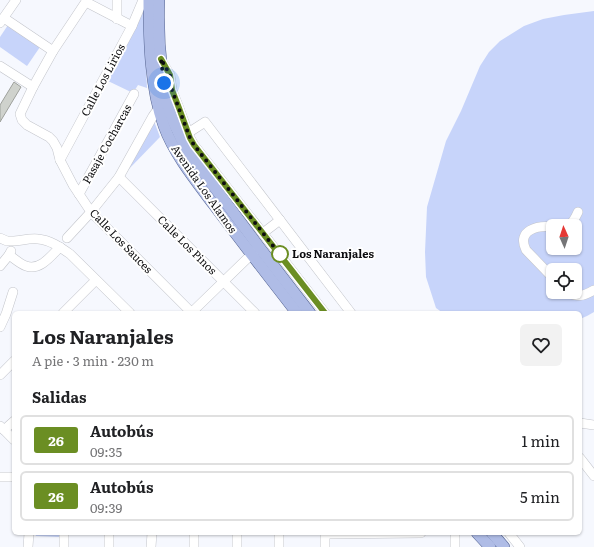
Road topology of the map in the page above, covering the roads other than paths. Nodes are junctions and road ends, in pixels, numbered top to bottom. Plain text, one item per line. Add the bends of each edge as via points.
1 (16, 0) edge
2 (117, 0) edge
3 (143, 0) edge
4 (149, 0) edge
5 (159, 0) edge
6 (86, 1) edge
7 (117, 19) junction
8 (2, 20) edge
9 (132, 26) junction
10 (53, 51) junction
11 (161, 59) junction
12 (0, 66) edge
13 (33, 87) junction
14 (134, 94) dead end
15 (163, 107) junction
16 (188, 133) junction
17 (60, 160) junction
18 (119, 176) junction
19 (79, 194) junction
20 (91, 212) junction
21 (578, 212) dead end
22 (575, 219) edge
23 (280, 220) junction
24 (546, 226) edge
25 (263, 233) junction
26 (0, 238) edge
27 (67, 238) dead end
28 (12, 242) junction
29 (60, 247) junction
30 (255, 251) junction
31 (10, 255) junction
32 (0, 266) edge
33 (546, 271) edge
34 (96, 280) junction
35 (223, 282) junction
36 (594, 290) edge
37 (13, 292) dead end
38 (582, 296) edge
39 (65, 311) edge
40 (125, 311) edge
41 (190, 311) edge
42 (194, 311) edge
43 (253, 311) edge
44 (296, 311) edge
45 (308, 311) edge
46 (323, 311) edge
47 (349, 311) edge
48 (0, 327) edge
49 (12, 363) edge
50 (0, 375) edge
51 (12, 422) edge
52 (582, 424) edge
53 (594, 424) edge
54 (2, 428) edge
55 (12, 438) edge
56 (582, 461) edge
57 (594, 476) edge
58 (0, 477) edge
59 (12, 477) edge
60 (29, 535) edge
61 (64, 535) edge
62 (108, 535) edge
63 (152, 535) edge
64 (194, 535) edge
65 (237, 535) edge
66 (279, 535) edge
67 (325, 535) edge
68 (455, 535) edge
69 (479, 535) edge
70 (494, 535) edge
71 (511, 535) edge
72 (28, 547) edge
73 (64, 547) edge
74 (109, 547) edge
75 (151, 547) edge
76 (194, 547) edge
77 (237, 547) edge
78 (279, 547) edge
79 (325, 547) edge
80 (455, 547) edge
81 (490, 547) edge
82 (504, 547) edge
83 (520, 547) edge

1 - 8 street
2 - 7 street
3 - 9 street, Calle Los Lirios
4 - 15 main road, Avenida Los Alamos via 150,46 156,96
5 - 11 main road, Avenida Los Alamos
6 - 7 street
6 - 10 street
7 - 9 street
8 - 10 street
9 - 17 street, Calle Los Lirios
10 - 13 street
11 - 15 main road, Avenida Los Alamos via 165,95
11 - 16 street via 170,75 172,90
12 - 13 street
13 - 17 street, Calle Los Sauces via 20,114 22,120 49,137 58,148
14 - 19 street, Pasaje Cocharcas
15 - 18 street via 153,116
15 - 30 main road, Avenida Los Alamos via 164,128 179,156 202,189
16 - 23 street via 205,122
16 - 25 street via 194,145
17 - 19 street, Calle Los Sauces
18 - 20 street
18 - 35 street, Calle Los Pinos
19 - 20 street, Calle Los Sauces
20 - 27 street
20 - 41 street, Calle Los Sauces
21 - 22 street
23 - 25 street
23 - 47 street
24 - 33 street via 534,228 523,239 526,250
25 - 46 street
26 - 28 street
28 - 29 street via 38,239
28 - 31 street
29 - 31 street via 39,265 32,267 25,266
29 - 34 street
30 - 35 street
30 - 44 main road, Avenida Los Alamos
30 - 45 main road, Avenida Los Alamos
31 - 32 street
34 - 39 street
34 - 40 street
35 - 42 street
35 - 43 street, Calle Los Pinos
36 - 38 street
37 - 48 street
49 - 50 street
51 - 54 street
52 - 53 street
54 - 55 street
56 - 57 street
58 - 59 street
60 - 72 street
61 - 73 street
62 - 74 street
63 - 75 street
64 - 76 street
65 - 77 street
66 - 78 street
67 - 79 street
68 - 80 street
69 - 81 main road
70 - 82 main road
71 - 83 street

